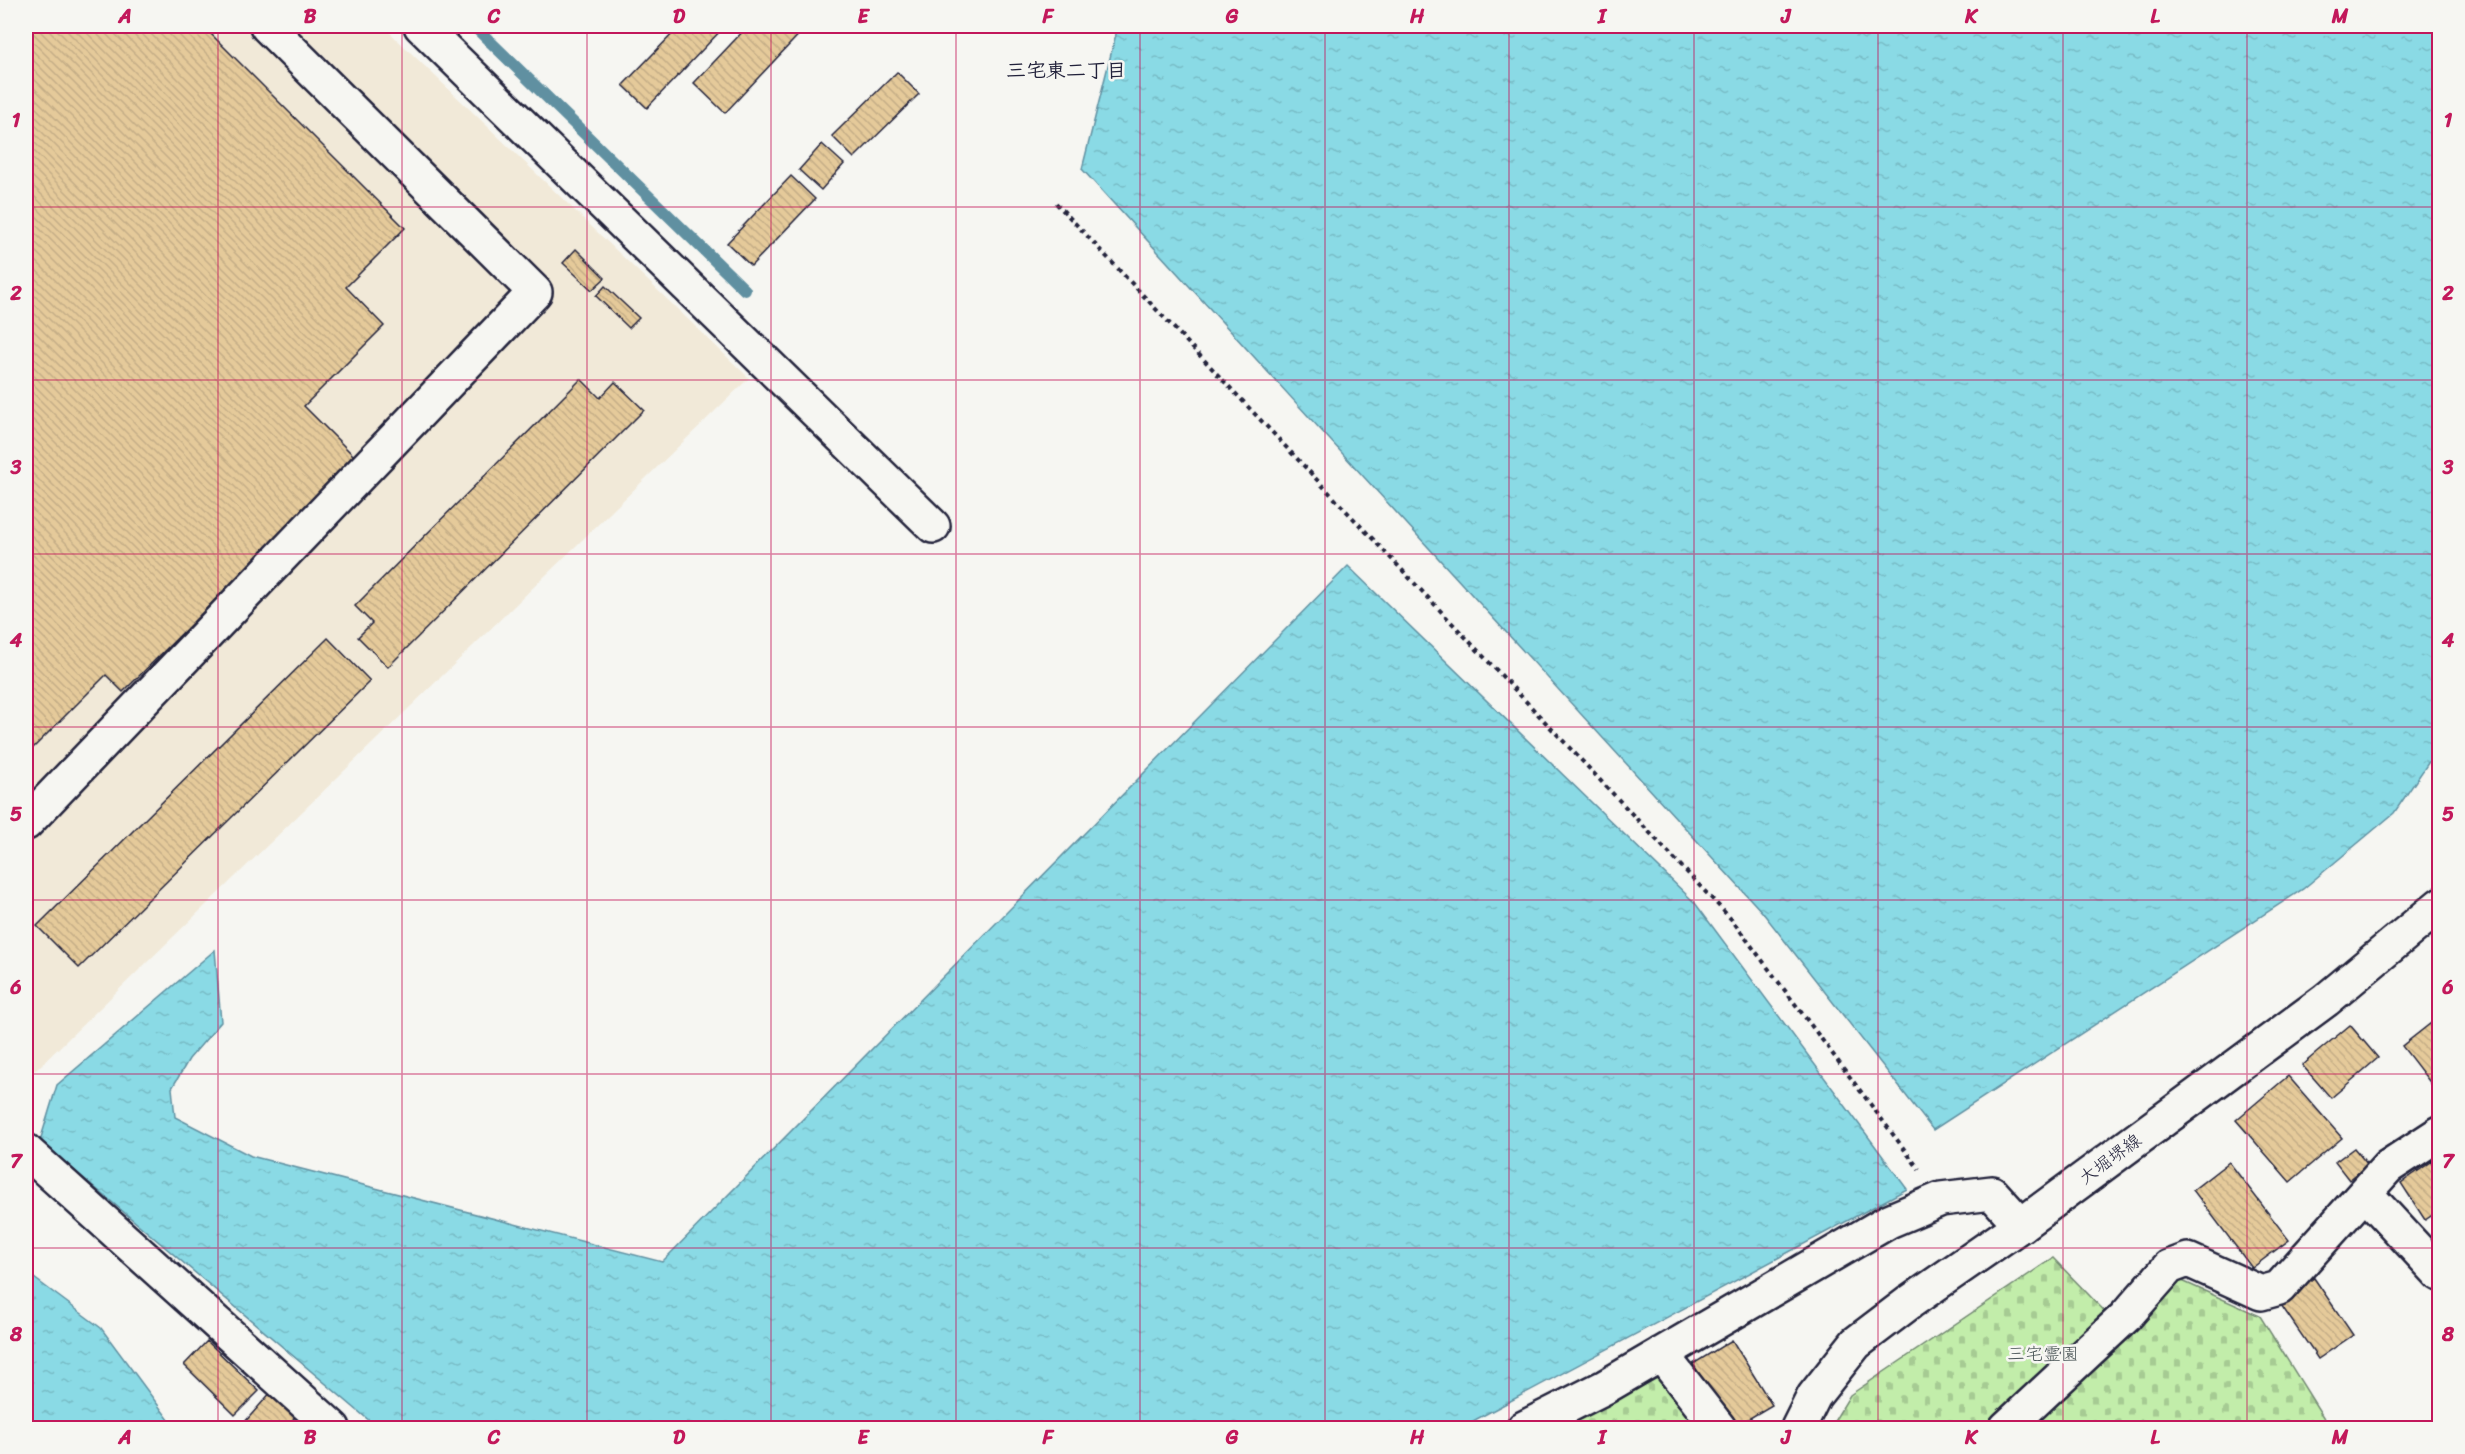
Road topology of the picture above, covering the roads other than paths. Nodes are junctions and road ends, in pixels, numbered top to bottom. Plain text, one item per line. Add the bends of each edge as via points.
1 (267, 26) edge
2 (422, 26) edge
3 (933, 526) dead end
4 (26, 823) edge
5 (2438, 911) edge
6 (2439, 1133) edge
7 (26, 1151) edge
8 (2365, 1193) junction
9 (2021, 1225) junction
10 (2439, 1274) edge
11 (1661, 1354) junction
12 (333, 1428) edge
13 (1524, 1428) edge
14 (1719, 1428) edge
15 (1798, 1428) edge
16 (2006, 1428) edge

1 - 4 street via 535,292
2 - 3 street
5 - 9 street, 大堀堺線 via 2326,1000
6 - 8 street via 2388,1167
7 - 12 street
8 - 10 street
8 - 16 street via 2279,1288 2260,1293 2188,1260 2169,1267 2125,1317
9 - 11 street via 1992,1193 1941,1199 1889,1221
9 - 15 street, 大堀堺線 via 1856,1343 1814,1396
11 - 13 street
11 - 14 street

